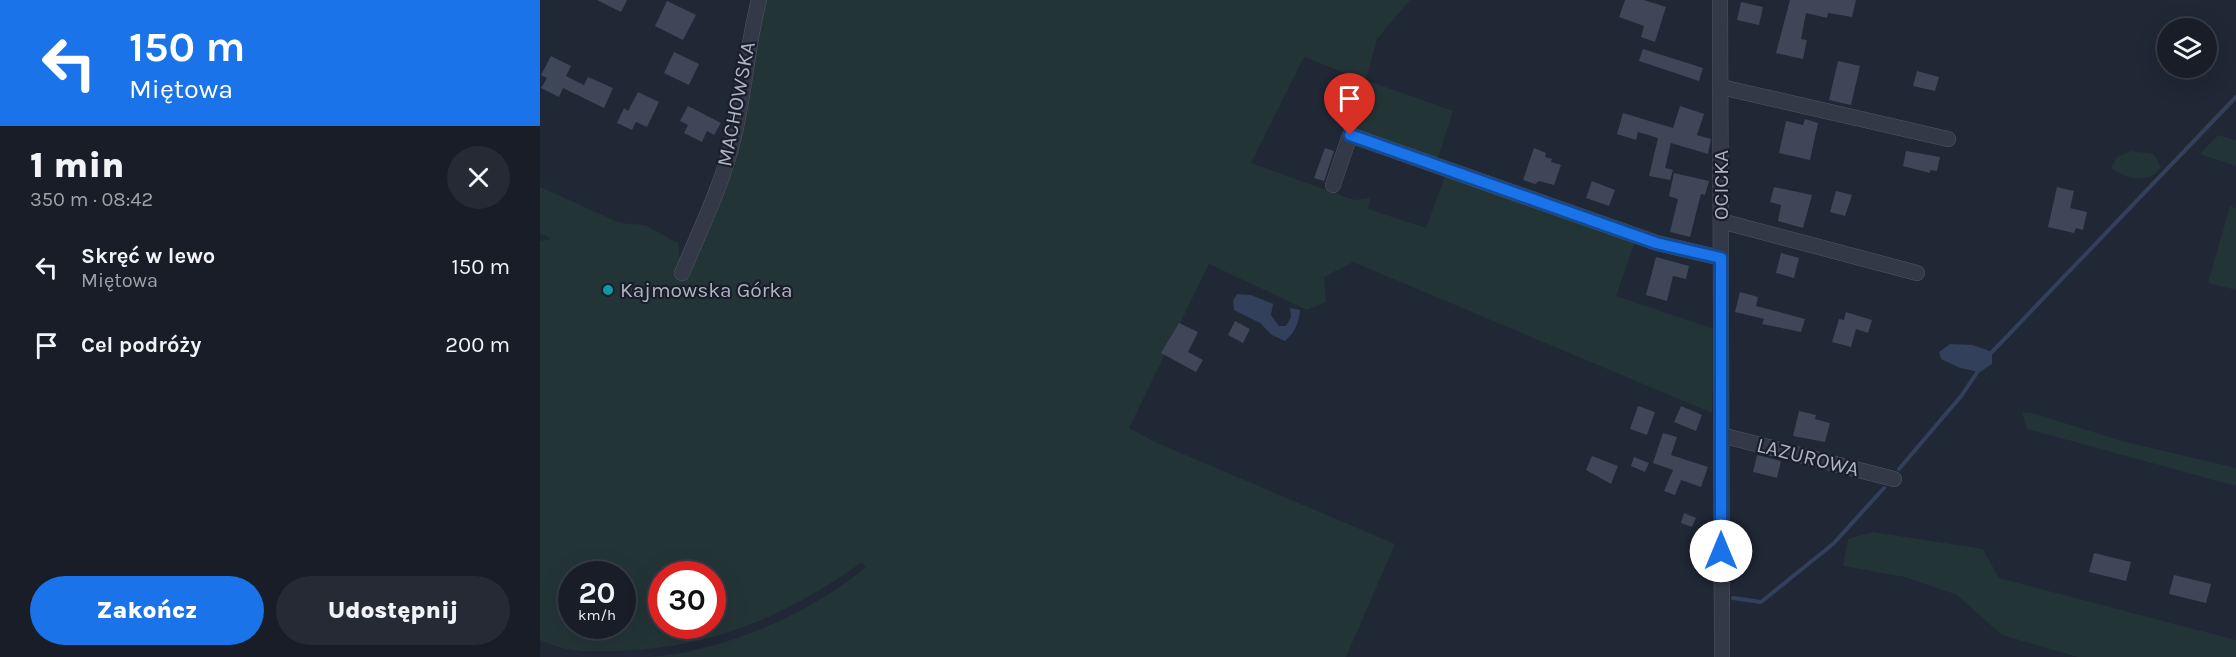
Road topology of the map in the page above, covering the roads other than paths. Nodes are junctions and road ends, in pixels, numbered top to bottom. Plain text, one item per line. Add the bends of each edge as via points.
1 (759, 0) edge
2 (1720, 0) edge
3 (1720, 87) junction
4 (1948, 139) dead end
5 (1333, 185) dead end
6 (1721, 221) junction
7 (1721, 258) junction
8 (682, 273) dead end
9 (1917, 273) dead end
10 (1721, 435) junction
11 (1894, 479) dead end
12 (1722, 657) edge

1 - 8 street, MACHOWSKA via 724,172
2 - 3 street, OCICKA
3 - 4 street
3 - 6 street, OCICKA
5 - 7 street via 1350,135 1656,243
6 - 7 street, OCICKA
6 - 9 street
7 - 10 street, OCICKA
10 - 11 street, LAZUROWA
10 - 12 street, OCICKA

